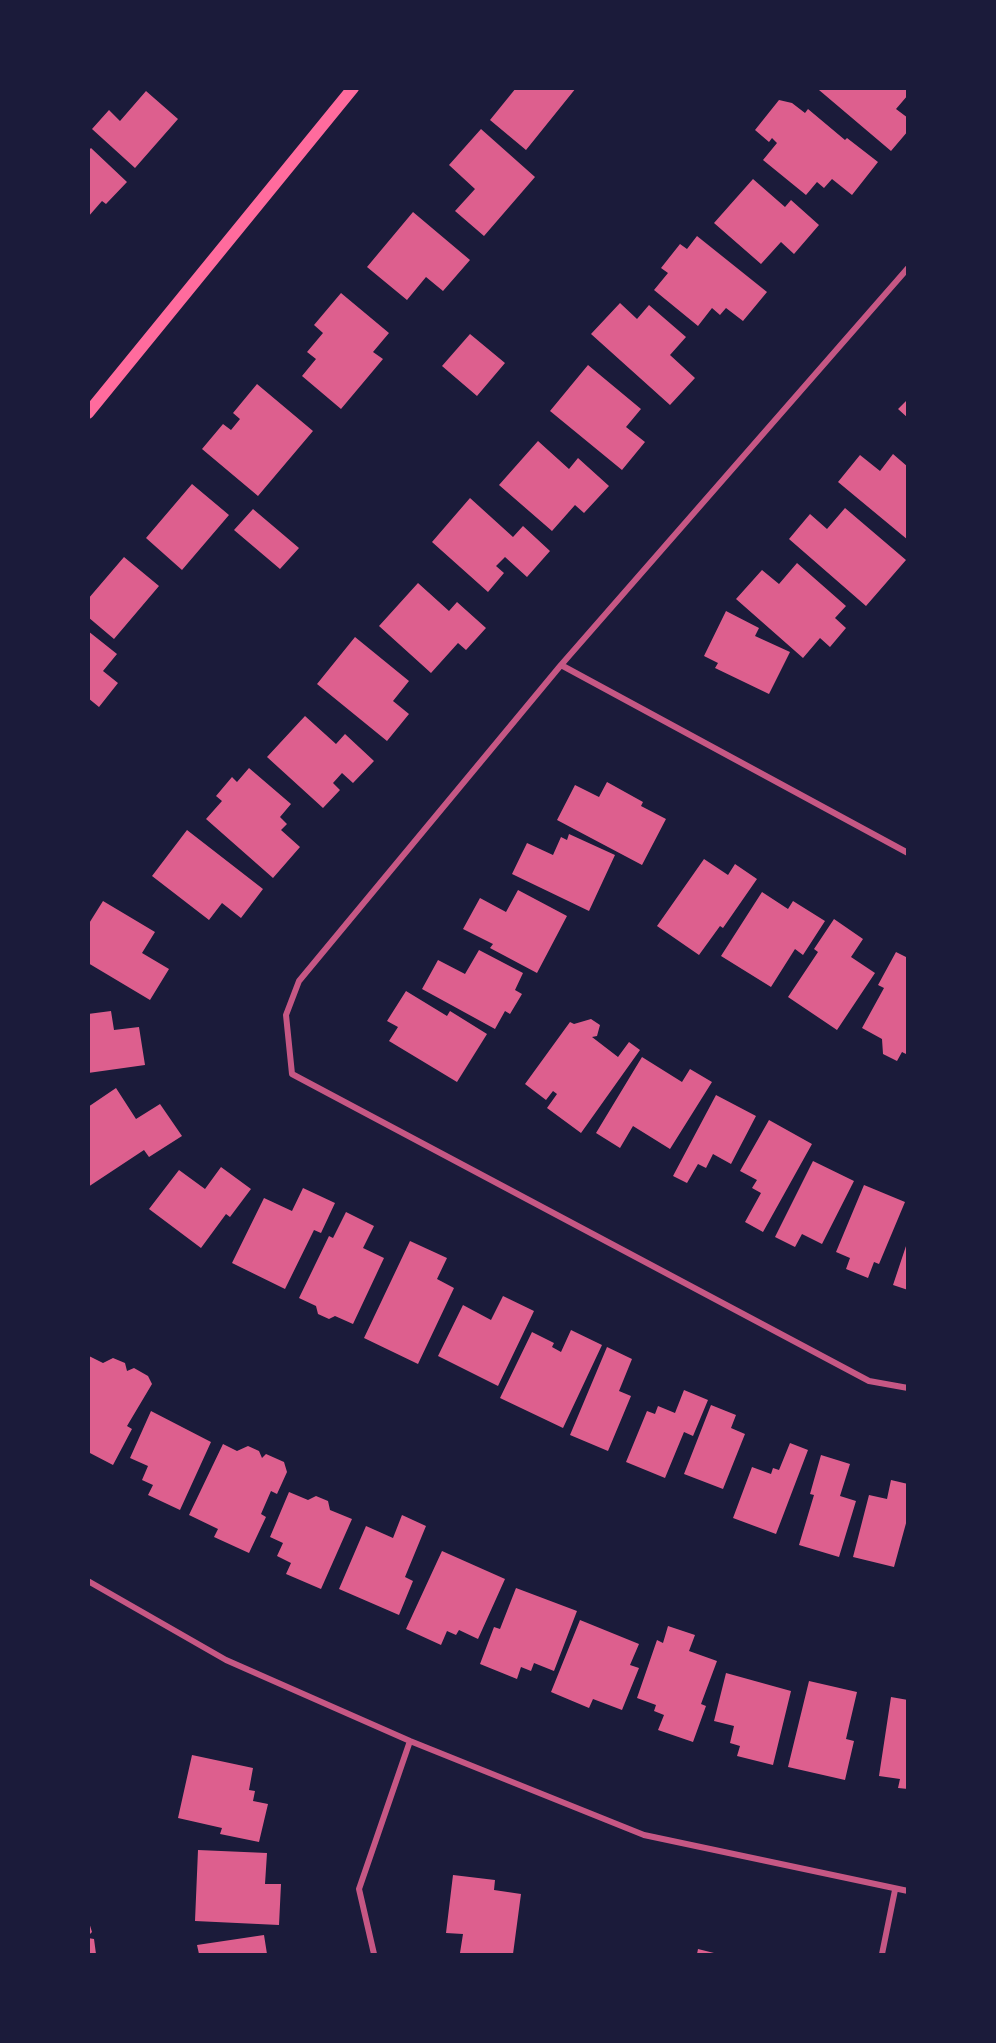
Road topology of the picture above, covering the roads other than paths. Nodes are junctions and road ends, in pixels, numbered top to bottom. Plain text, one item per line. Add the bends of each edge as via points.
1 (353, 88) edge
2 (908, 268) edge
3 (88, 413) edge
4 (561, 665) junction
5 (908, 854) edge
6 (908, 1388) edge
7 (88, 1581) edge
8 (410, 1741) junction
9 (895, 1890) junction
10 (908, 1891) edge
11 (374, 1954) edge
12 (882, 1954) edge

1 - 3 main road
2 - 4 street
4 - 5 street
4 - 6 street via 299,981 286,1015 292,1074 870,1381
7 - 8 street via 226,1660
8 - 9 street via 644,1835
8 - 11 street via 359,1888
9 - 10 street
9 - 12 street

